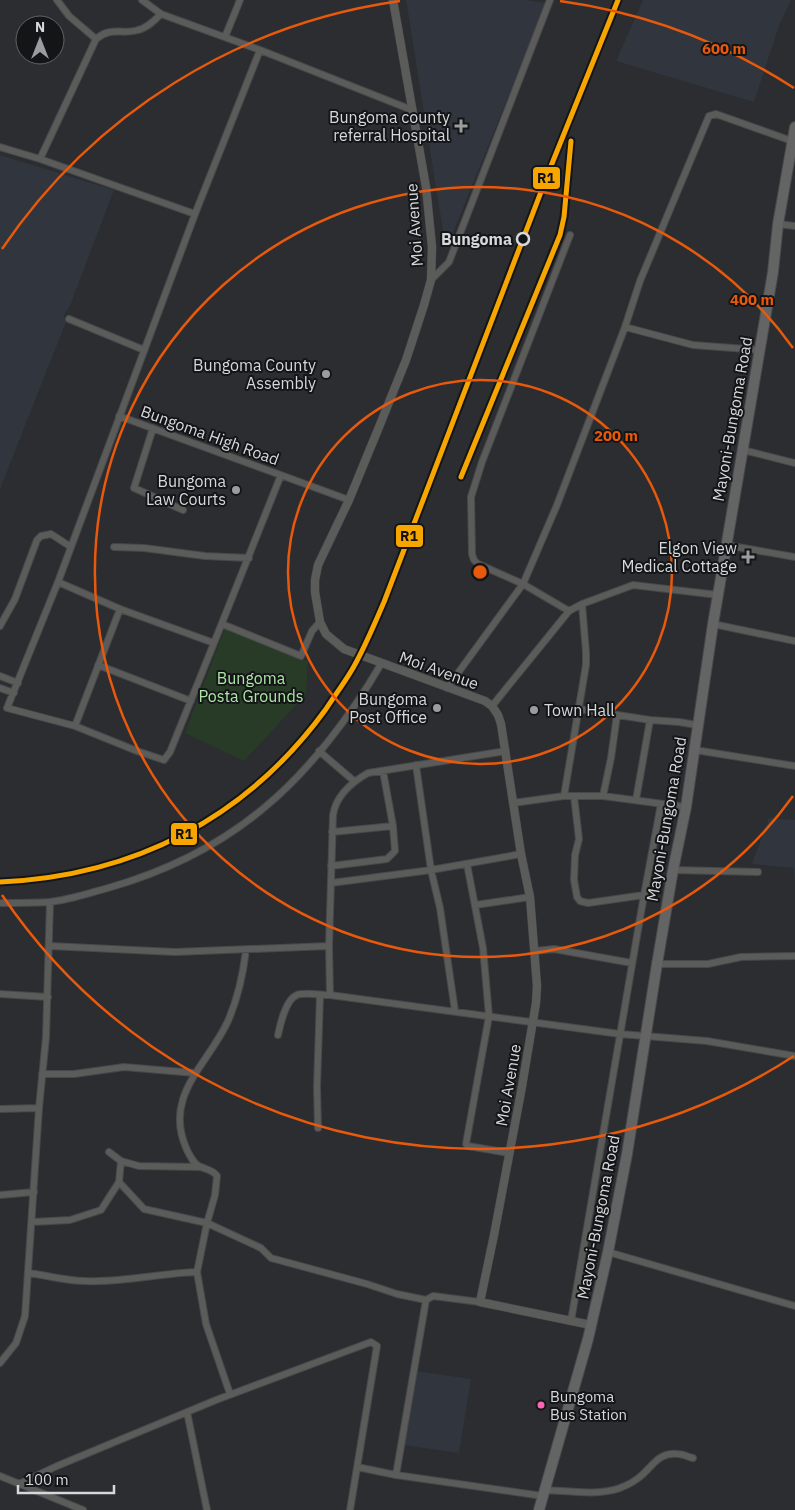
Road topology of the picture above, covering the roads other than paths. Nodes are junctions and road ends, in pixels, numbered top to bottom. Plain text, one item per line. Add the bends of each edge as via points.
1 (57, 0) edge
2 (142, 0) edge
3 (240, 0) edge
4 (393, 0) edge
5 (550, 0) edge
6 (161, 14) junction
7 (225, 37) junction
8 (96, 39) junction
9 (260, 50) junction
10 (412, 110) junction
11 (795, 127) edge
12 (792, 141) junction
13 (0, 147) edge
14 (40, 159) junction
15 (195, 214) junction
16 (778, 224) junction
17 (795, 226) edge
18 (570, 236) dead end
19 (431, 280) junction
20 (69, 319) dead end
21 (625, 327) junction
22 (144, 350) junction
23 (759, 350) junction
24 (119, 416) junction
25 (154, 428) junction
26 (742, 450) junction
27 (795, 462) edge
28 (281, 475) junction
29 (349, 500) junction
30 (183, 510) dead end
31 (726, 545) junction
32 (72, 547) junction
33 (114, 547) dead end
34 (795, 557) edge
35 (249, 558) junction
36 (58, 582) junction
37 (523, 584) junction
38 (718, 595) junction
39 (582, 604) junction
40 (120, 608) junction
41 (569, 611) junction
42 (320, 622) junction
43 (222, 624) junction
44 (713, 624) junction
45 (0, 626) edge
46 (795, 641) edge
47 (214, 643) junction
48 (381, 664) junction
49 (98, 665) junction
50 (0, 676) edge
51 (18, 683) junction
52 (0, 688) edge
53 (447, 688) junction
54 (14, 693) junction
55 (190, 701) junction
56 (492, 706) junction
57 (579, 709) junction
58 (617, 715) junction
59 (650, 720) junction
60 (75, 726) junction
61 (698, 726) junction
62 (695, 750) junction
63 (319, 751) junction
64 (506, 751) junction
65 (416, 765) junction
66 (795, 766) edge
67 (383, 771) junction
68 (354, 781) junction
69 (564, 796) junction
70 (574, 796) junction
71 (603, 796) junction
72 (636, 800) junction
73 (513, 803) junction
74 (661, 804) junction
75 (686, 807) junction
76 (393, 826) junction
77 (332, 832) junction
78 (521, 854) junction
79 (467, 864) junction
80 (331, 866) junction
81 (431, 870) junction
82 (673, 870) junction
83 (758, 872) dead end
84 (331, 882) junction
85 (644, 895) junction
86 (530, 897) junction
87 (50, 902) junction
88 (0, 903) edge
89 (475, 905) junction
90 (50, 946) junction
91 (329, 946) junction
92 (246, 950) junction
93 (535, 951) junction
94 (795, 956) edge
95 (632, 963) junction
96 (657, 964) junction
97 (0, 994) edge
98 (320, 995) junction
99 (330, 995) junction
100 (48, 998) junction
101 (455, 1011) junction
102 (489, 1016) junction
103 (533, 1022) junction
104 (620, 1034) junction
105 (278, 1035) dead end
106 (646, 1036) junction
107 (795, 1056) edge
108 (42, 1074) junction
109 (195, 1074) junction
110 (39, 1108) junction
111 (0, 1109) edge
112 (318, 1128) dead end
113 (109, 1152) dead end
114 (509, 1153) junction
115 (121, 1161) junction
116 (200, 1167) junction
117 (119, 1182) junction
118 (34, 1192) junction
119 (0, 1195) edge
120 (32, 1222) junction
121 (206, 1223) junction
122 (608, 1252) junction
123 (197, 1272) junction
124 (28, 1273) junction
125 (426, 1300) junction
126 (480, 1302) junction
127 (795, 1306) edge
128 (570, 1321) junction
129 (591, 1325) junction
130 (1, 1360) edge
131 (230, 1394) junction
132 (187, 1412) junction
133 (693, 1458) dead end
134 (357, 1468) junction
135 (0, 1476) edge
136 (396, 1476) junction
137 (19, 1484) junction
138 (545, 1493) junction
139 (83, 1510) edge
140 (207, 1510) edge
141 (350, 1510) edge
142 (539, 1510) edge

1 - 8 street via 69,16
2 - 6 street
3 - 7 street
4 - 10 street, Moi Avenue
5 - 19 street via 449,262
6 - 7 street
6 - 8 street via 141,29 109,31
7 - 9 street
8 - 14 street
9 - 10 street
9 - 15 street, Bungoma High Road
10 - 19 street, Moi Avenue via 430,212
11 - 12 main road, Mayoni-Bungoma Road
12 - 16 main road, Mayoni-Bungoma Road
12 - 21 street via 713,113 709,116 644,272
13 - 14 street
14 - 15 street
15 - 22 street, Bungoma High Road
16 - 17 street
16 - 23 main road, Mayoni-Bungoma Road
18 - 37 street via 482,462 472,497 474,560
19 - 29 street, Moi Avenue via 406,360
20 - 22 street
21 - 23 street via 693,345
21 - 37 street
22 - 24 street, Bungoma High Road
23 - 26 main road, Mayoni-Bungoma Road
24 - 25 street, Bungoma High Road
24 - 32 street
25 - 28 street, Bungoma High Road
25 - 30 street via 134,488
26 - 27 street
26 - 31 main road, Mayoni-Bungoma Road
28 - 29 street, Bungoma High Road
28 - 35 street
29 - 42 street, Moi Avenue via 318,565 315,592
31 - 34 street
31 - 38 main road, Mayoni-Bungoma Road
32 - 36 street
32 - 45 street via 51,534 37,540
33 - 35 street
35 - 43 street
36 - 40 street
36 - 51 street
37 - 41 street
37 - 53 street
38 - 39 street via 633,586
38 - 44 main road, Mayoni-Bungoma Road
39 - 41 street
39 - 57 street via 586,658
40 - 47 street
40 - 49 street
41 - 56 street
42 - 43 street via 312,631 301,656
42 - 48 street, Moi Avenue via 326,634 344,649
43 - 47 street
44 - 46 street
44 - 61 main road, Mayoni-Bungoma Road
47 - 55 street
48 - 53 street, Moi Avenue
48 - 63 street via 364,694
49 - 55 street
49 - 60 street
50 - 51 street
51 - 54 street
52 - 54 street
53 - 56 street, Moi Avenue
54 - 60 street via 7,708
55 - 60 street via 164,760
56 - 64 street, Moi Avenue via 501,724
57 - 58 street
57 - 69 street
58 - 59 street
58 - 71 street
59 - 61 street
59 - 72 street
61 - 62 main road, Mayoni-Bungoma Road
62 - 66 street
62 - 75 main road, Mayoni-Bungoma Road
63 - 68 street
63 - 87 street via 265,807 203,849 132,881
64 - 65 street
64 - 73 street, Moi Avenue
65 - 67 street
65 - 81 street
67 - 68 street via 368,773
67 - 76 street
68 - 77 street via 336,801
69 - 70 street
69 - 73 street
70 - 71 street
70 - 85 street via 579,839 574,865 577,897 588,903
71 - 72 street
72 - 74 street
73 - 78 street, Moi Avenue
74 - 75 street
74 - 85 street
75 - 82 main road, Mayoni-Bungoma Road
76 - 77 street
76 - 80 street via 395,851 387,859
77 - 80 street
78 - 79 street
78 - 86 street, Moi Avenue
79 - 81 street
79 - 89 street
80 - 84 street
81 - 84 street
81 - 101 street
82 - 83 street
82 - 96 main road, Mayoni-Bungoma Road
84 - 91 street
85 - 95 street
86 - 89 street
86 - 93 street, Moi Avenue
87 - 88 street
87 - 90 street
89 - 102 street via 485,962
90 - 92 street via 175,952
90 - 100 street
91 - 92 street
91 - 99 street
92 - 109 street via 242,980 227,1022
93 - 95 street via 554,949
93 - 103 street, Moi Avenue via 537,986
94 - 96 street via 741,958 708,964
95 - 104 street
96 - 106 main road, Mayoni-Bungoma Road
97 - 100 street
98 - 99 street
98 - 105 street via 302,994 292,998 282,1015
98 - 112 street
99 - 101 street
100 - 108 street
101 - 102 street
102 - 103 street
102 - 114 street via 466,1144
103 - 104 street
103 - 114 street, Moi Avenue
104 - 106 street
104 - 128 street
106 - 107 street via 708,1041
106 - 122 main road, Mayoni-Bungoma Road
108 - 109 street via 74,1074 124,1067
108 - 110 street
109 - 116 street via 183,1098 179,1116 186,1149
110 - 111 street
110 - 118 street
113 - 115 street
114 - 126 street, Moi Avenue
115 - 116 street via 139,1166
115 - 117 street
116 - 121 street via 217,1176
117 - 120 street via 101,1210 70,1220
117 - 121 street via 144,1209
118 - 119 street
118 - 120 street
120 - 124 street
121 - 123 street
121 - 125 street via 261,1248 271,1258
122 - 127 street
122 - 129 main road, Mayoni-Bungoma Road
123 - 124 street via 111,1281 83,1281
123 - 131 street via 206,1324
124 - 130 street via 25,1316 16,1343
125 - 126 street via 433,1296
125 - 136 street
126 - 128 street
128 - 129 street
129 - 138 main road, Mayoni-Bungoma Road
131 - 132 street
131 - 134 street via 367,1342 376,1343
132 - 137 street
132 - 140 street
133 - 138 street via 678,1454 661,1456 638,1479 619,1488
134 - 136 street
134 - 141 street
135 - 137 street
136 - 138 street
137 - 139 street
138 - 142 main road, Mayoni-Bungoma Road

